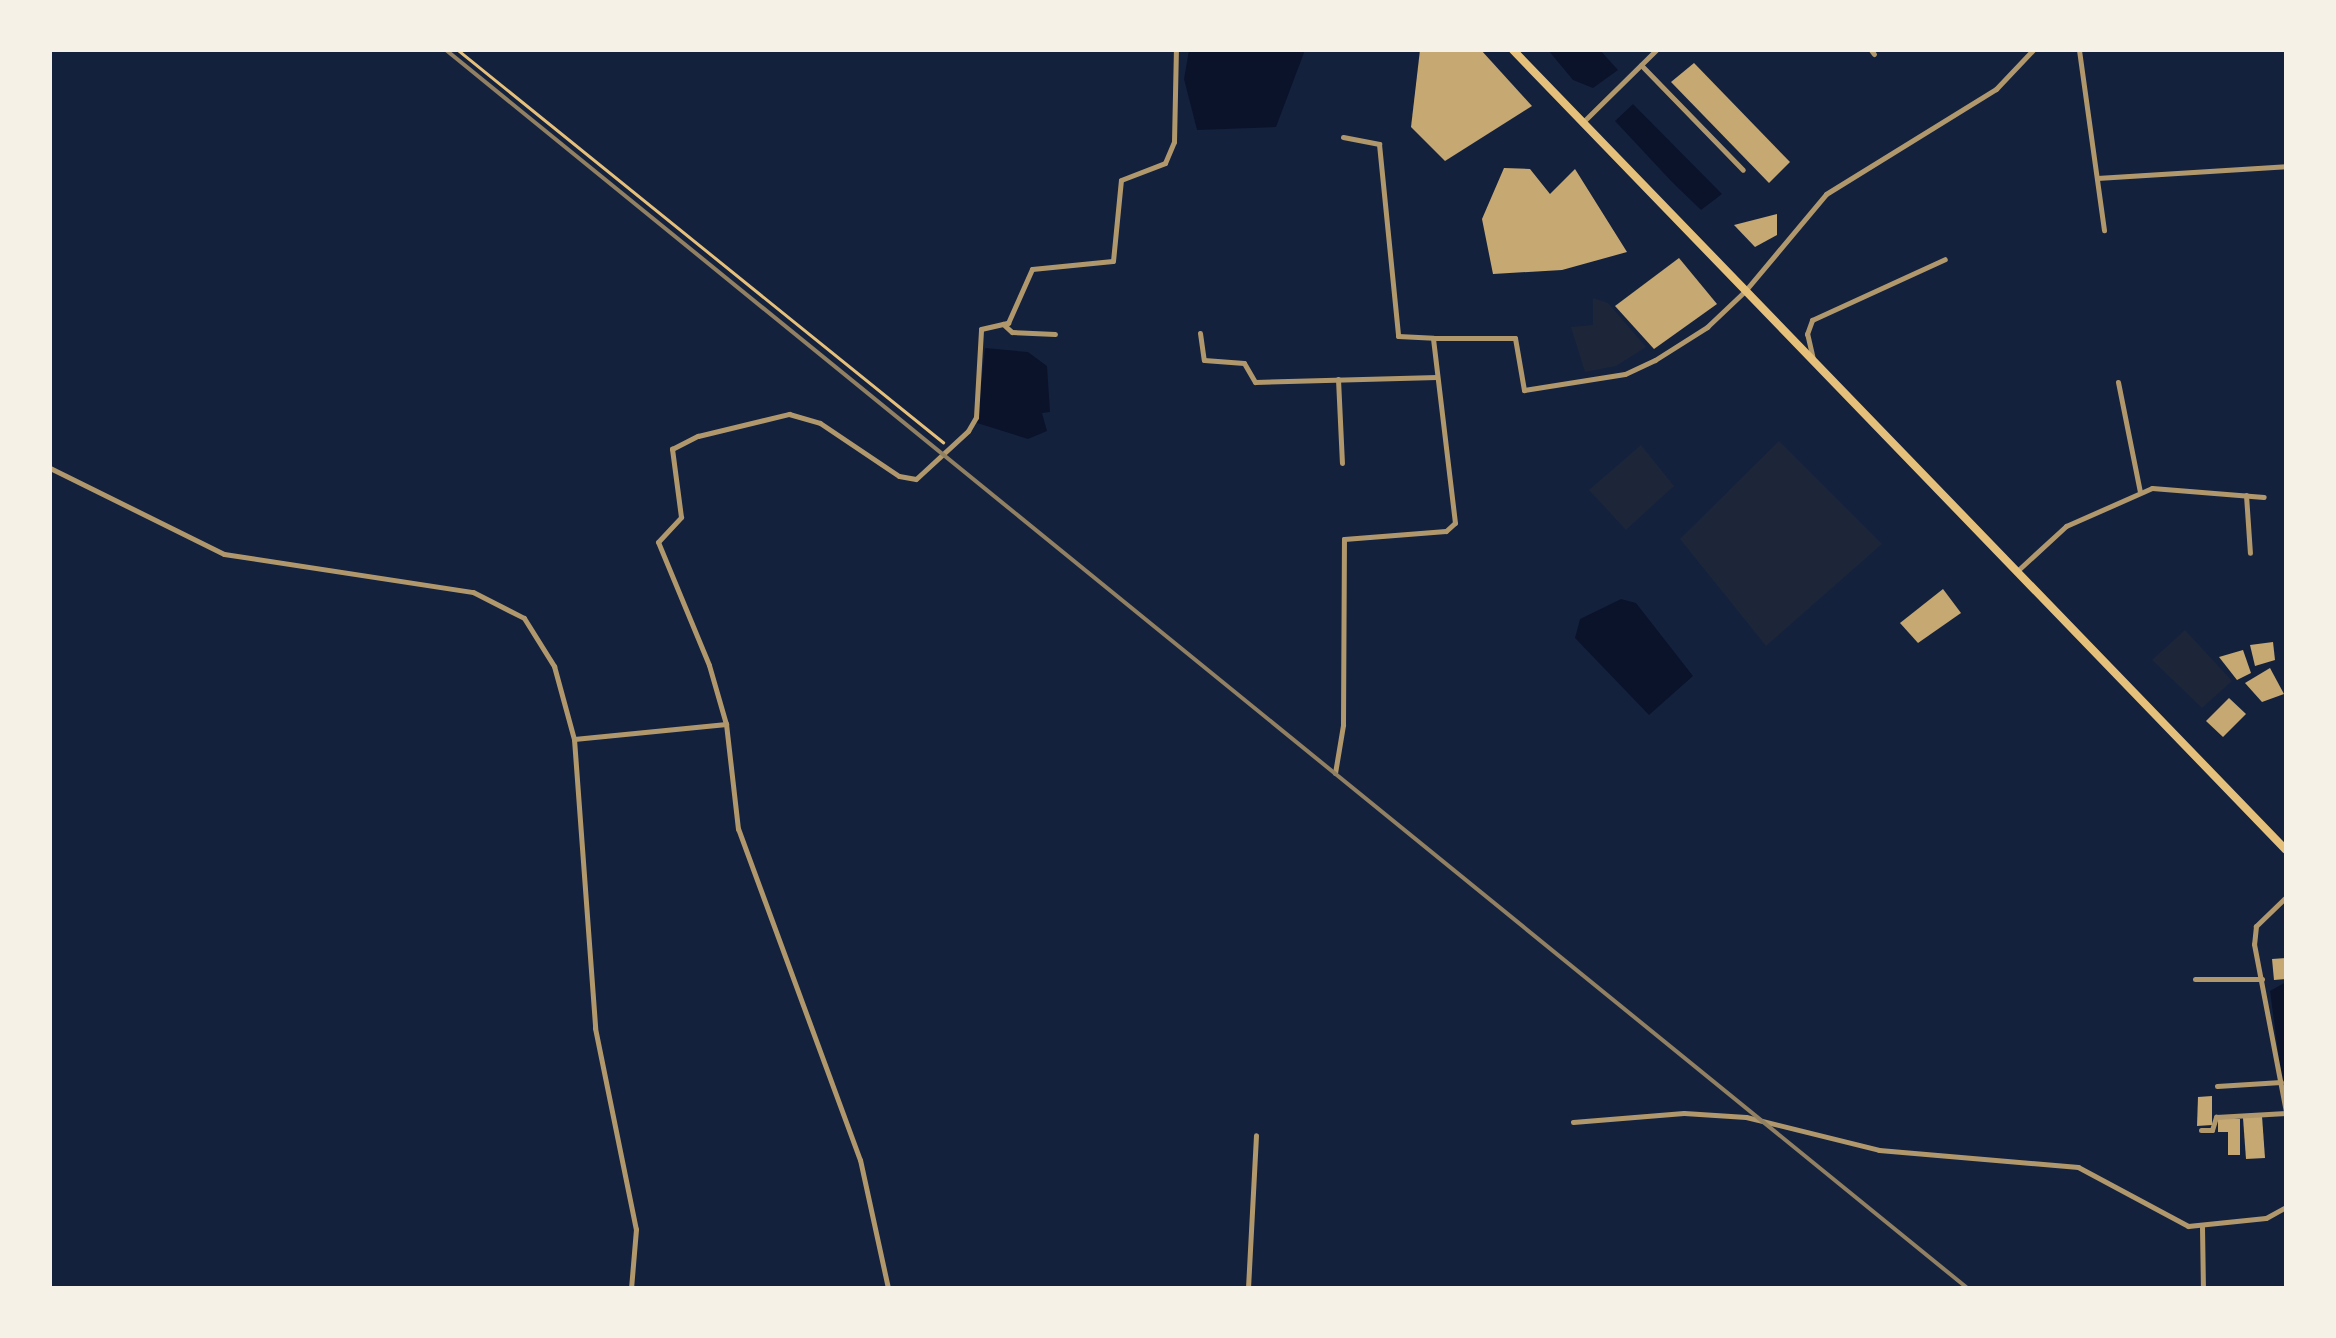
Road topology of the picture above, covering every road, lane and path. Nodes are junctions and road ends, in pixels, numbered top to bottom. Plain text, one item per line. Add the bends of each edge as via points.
1 (458, 50) edge
2 (1176, 50) edge
3 (1513, 50) edge
4 (1656, 50) edge
5 (2033, 50) edge
6 (2080, 50) edge
7 (1640, 65) junction
8 (1582, 123) junction
9 (1343, 138) dead end
10 (2286, 166) edge
11 (1743, 170) dead end
12 (2097, 178) junction
13 (2104, 230) dead end
14 (1945, 259) dead end
15 (1745, 291) junction
16 (1002, 324) junction
17 (1200, 333) dead end
18 (1055, 334) dead end
19 (1433, 338) junction
20 (1814, 362) junction
21 (1437, 377) junction
22 (1338, 378) junction
23 (2118, 382) dead end
24 (951, 448) junction
25 (1342, 463) dead end
26 (50, 468) edge
27 (2140, 492) junction
28 (2246, 495) junction
29 (2264, 498) dead end
30 (2250, 553) dead end
31 (2016, 572) junction
32 (726, 724) junction
33 (574, 739) junction
34 (1335, 774) dead end
35 (2286, 850) edge
36 (2286, 896) edge
37 (2196, 979) dead end
38 (2262, 980) junction
39 (2282, 1082) junction
40 (2216, 1086) dead end
41 (2286, 1113) edge
42 (1573, 1122) dead end
43 (2201, 1130) dead end
44 (1256, 1135) dead end
45 (2286, 1210) edge
46 (2202, 1227) junction
47 (631, 1288) edge
48 (888, 1288) edge
49 (1248, 1288) edge
50 (2204, 1288) edge

1 - 24 path
2 - 16 street via 1174,142 1165,163 1121,180 1113,261 1032,269 1018,310
3 - 8 main road
4 - 7 street
5 - 15 street via 1996,89 1826,194
6 - 12 street
7 - 8 street
7 - 11 street
8 - 15 main road
9 - 19 street via 1379,144 1398,336
10 - 12 street
12 - 13 street
14 - 20 street via 1812,320
15 - 19 street via 1708,327 1625,374 1529,389 1522,387 1515,338
15 - 20 main road
16 - 18 street via 1012,332
16 - 24 street via 981,330 976,417
17 - 22 street via 1204,360 1244,364 1255,382
19 - 21 street
20 - 31 main road
21 - 22 street
21 - 34 street via 1454,525 1344,539 1343,725
22 - 25 street
23 - 27 street
24 - 32 street via 908,480 820,423 789,414 698,436 672,449 681,517 658,542
26 - 33 street via 224,554 352,569 473,592 502,605 524,618 554,666
27 - 28 street via 2178,486
27 - 31 street via 2066,526
28 - 29 street
28 - 30 street
31 - 35 main road
32 - 33 street
32 - 48 street via 738,829 860,1160
33 - 47 street via 595,1028 636,1229
36 - 38 street via 2256,926
37 - 38 street
38 - 39 street
39 - 40 street
39 - 41 street
41 - 43 street via 2216,1116 2212,1130
42 - 46 street via 1684,1113 1742,1116 1878,1150 2078,1167 2158,1213
44 - 49 street
45 - 46 street
46 - 50 street

